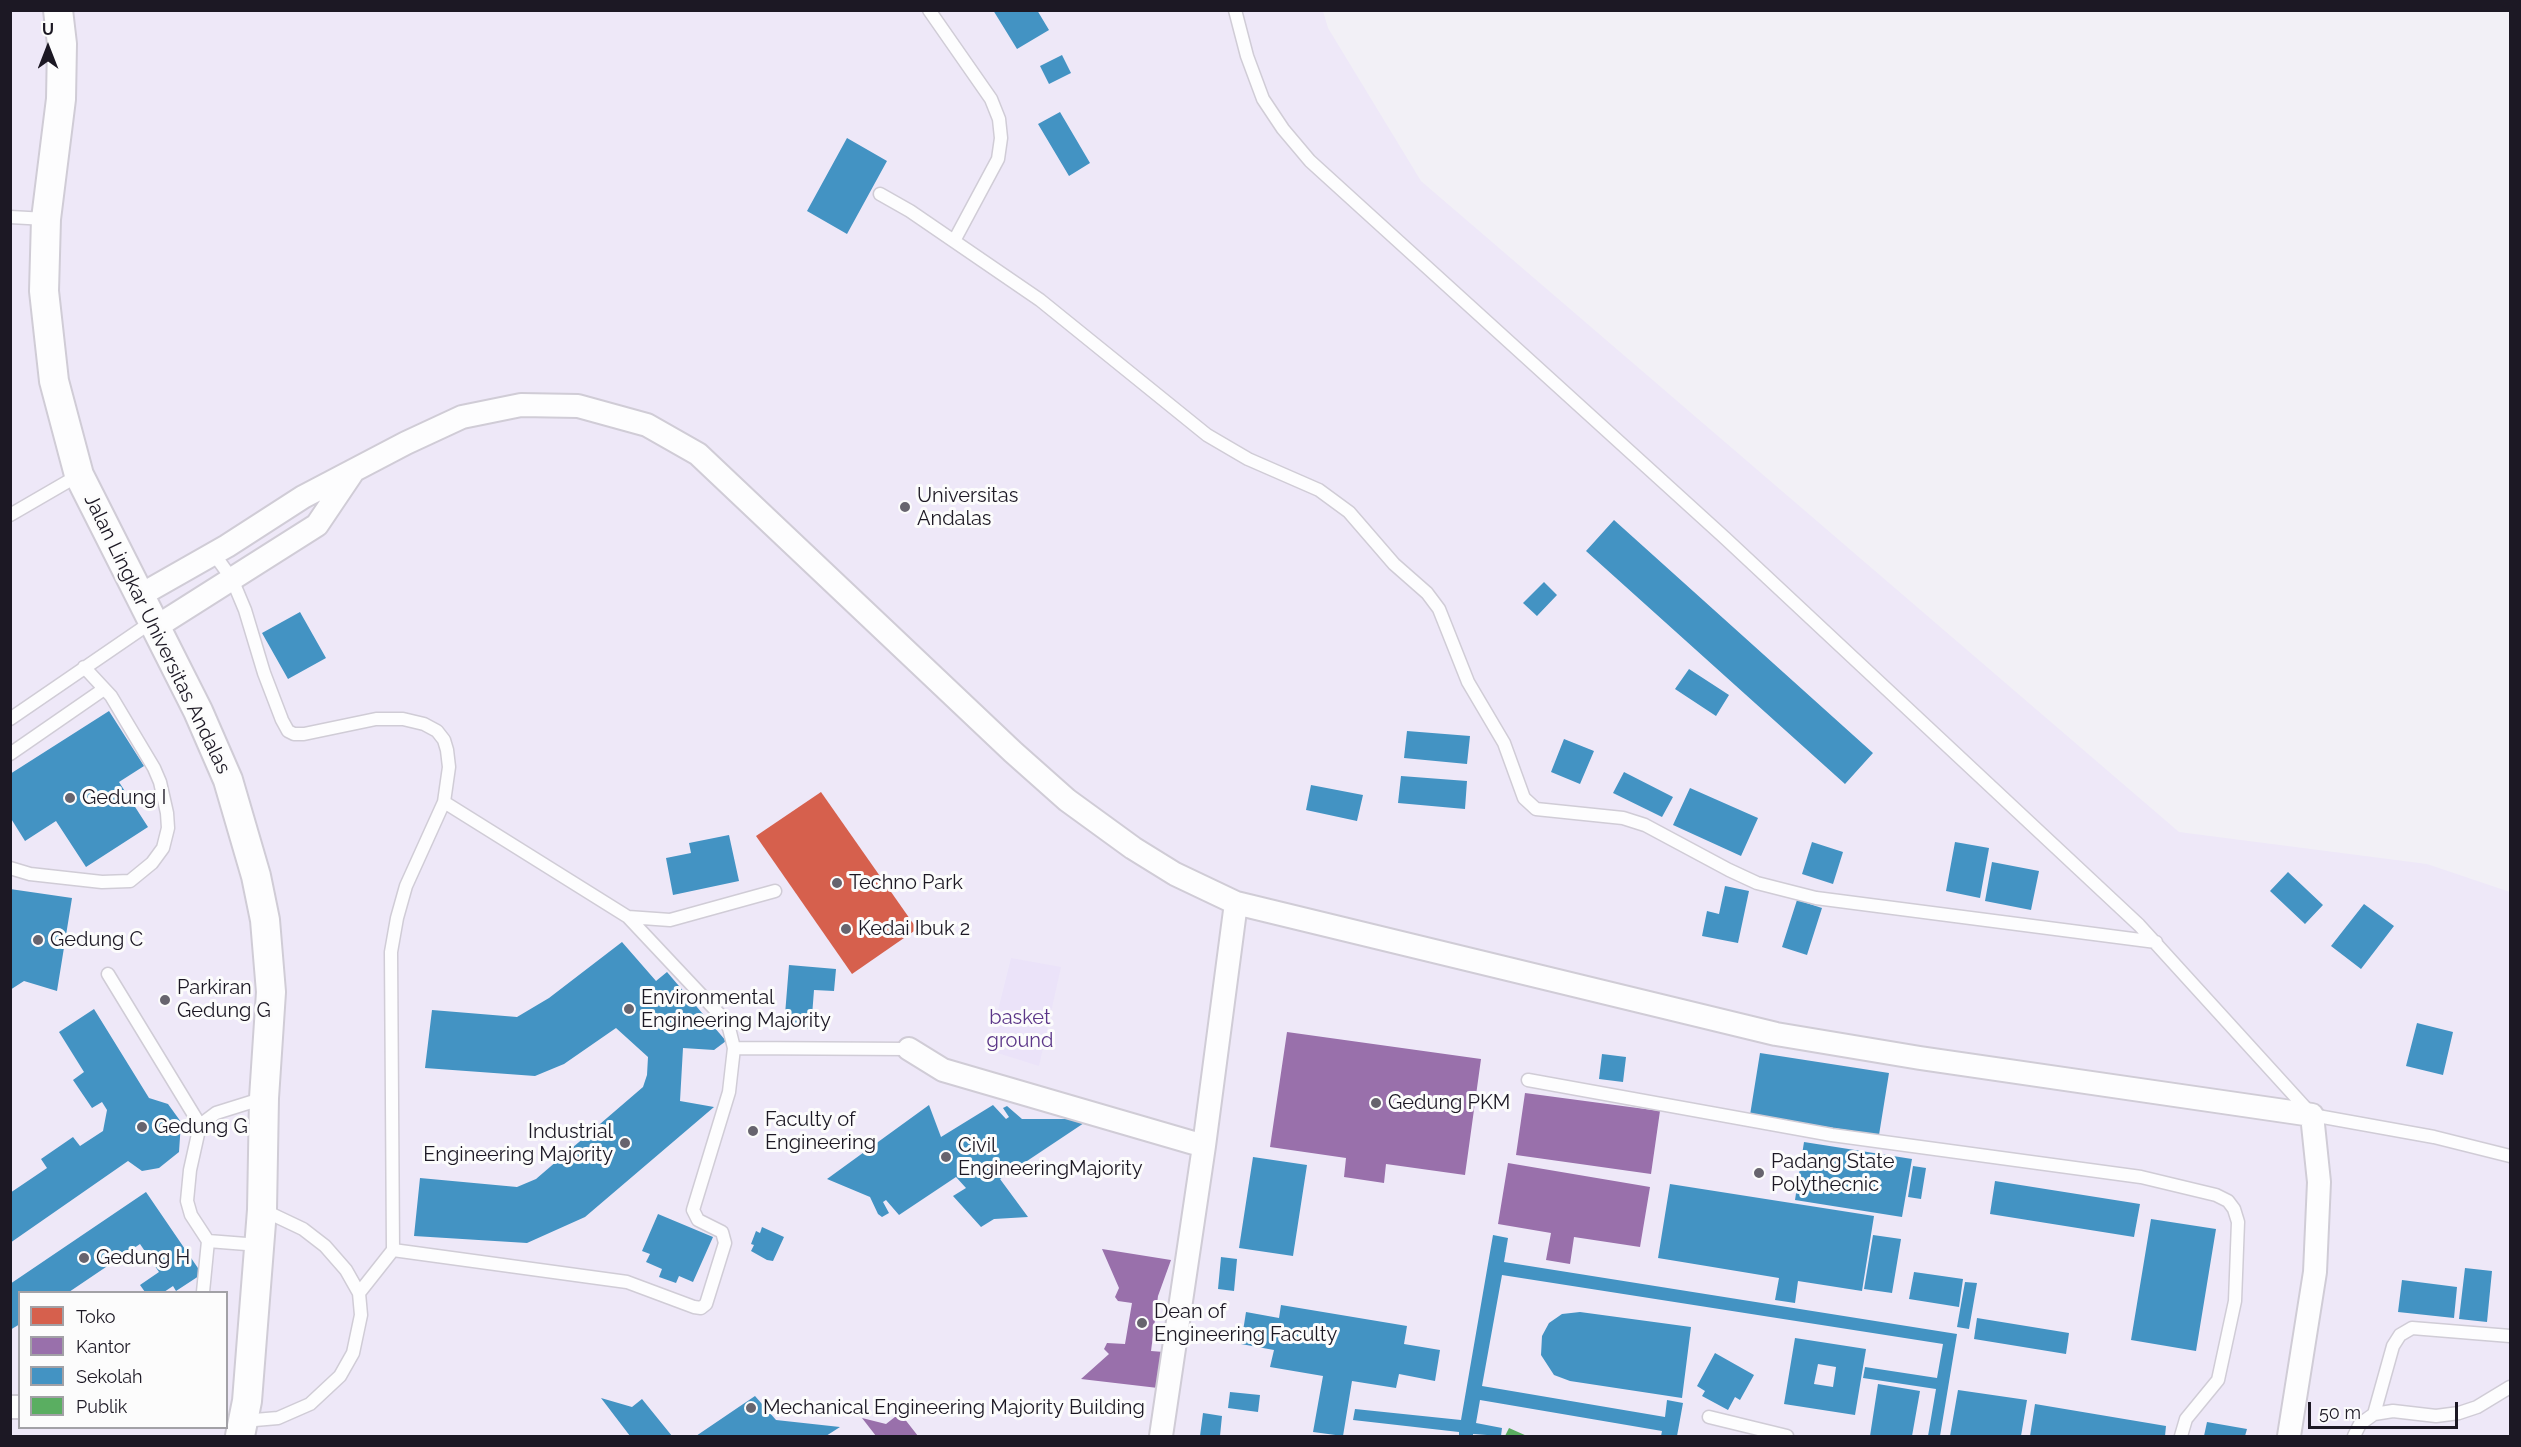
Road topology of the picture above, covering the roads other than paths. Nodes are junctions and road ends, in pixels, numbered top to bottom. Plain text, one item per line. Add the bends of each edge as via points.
1 (58, 10) edge
2 (929, 10) edge
3 (1235, 10) edge
4 (880, 194) dead end
5 (10, 217) edge
6 (45, 219) junction
7 (954, 241) junction
8 (354, 469) junction
9 (79, 475) junction
10 (10, 516) edge
11 (214, 554) junction
12 (232, 579) junction
13 (139, 596) junction
14 (154, 624) junction
15 (84, 667) junction
16 (104, 689) junction
17 (10, 718) edge
18 (10, 754) edge
19 (444, 802) junction
20 (10, 868) edge
21 (775, 891) dead end
22 (1236, 903) junction
23 (628, 917) junction
24 (2156, 942) junction
25 (108, 974) dead end
26 (734, 1048) junction
27 (909, 1049) joint
28 (1528, 1080) dead end
29 (264, 1098) junction
30 (2312, 1115) junction
31 (200, 1125) junction
32 (1204, 1146) junction
33 (2511, 1156) edge
34 (262, 1210) junction
35 (208, 1241) junction
36 (259, 1245) junction
37 (393, 1250) junction
38 (202, 1291) edge
39 (359, 1293) junction
40 (2511, 1336) edge
41 (2511, 1387) edge
42 (2374, 1414) junction
43 (239, 1415) edge
44 (1709, 1417) dead end
45 (1161, 1437) edge
46 (1787, 1437) edge
47 (2181, 1437) edge
48 (2289, 1437) edge
49 (2354, 1437) edge

1 - 6 street, Jalan Lingkar Universitas Andalas via 61,99
2 - 7 lane via 991,99 999,119 998,159
3 - 24 lane via 1263,99 1310,161 1725,538
4 - 7 lane
5 - 6 lane
6 - 9 street, Jalan Lingkar Universitas Andalas via 44,291 54,381
7 - 24 lane via 1040,300 1207,435 1248,459 1319,490 1349,512 1439,609 1468,682 1504,743 1524,798 1536,809 1623,818 1645,825 1757,883 1816,898
8 - 11 street
8 - 12 street via 317,525
8 - 22 street via 462,417 521,405 578,406 647,425 698,454 1067,801 1175,874
9 - 10 lane
9 - 13 street, Jalan Lingkar Universitas Andalas
11 - 12 lane
11 - 13 street
12 - 14 street
12 - 19 lane via 288,730 304,734 376,719 424,724 437,730 447,750
13 - 14 street, Jalan Lingkar Universitas Andalas
14 - 15 lane
14 - 29 street, Jalan Lingkar Universitas Andalas via 228,780 256,876 265,920 271,992
15 - 16 lane
15 - 17 lane
16 - 18 lane
16 - 20 lane via 130,726 160,782 168,828 163,848 130,881 102,882
19 - 23 lane
19 - 37 lane via 406,886 391,952
21 - 23 lane via 670,921
22 - 30 street via 1776,1034
22 - 32 street
23 - 26 lane via 722,1017
24 - 30 lane
25 - 31 lane
26 - 27 lane
26 - 37 lane via 729,1092 694,1204 698,1220 722,1232 725,1239 706,1304 701,1308 627,1282
27 - 32 street via 943,1070
28 - 47 lane via 1832,1135 2141,1177 2228,1201 2238,1222 2235,1301 2217,1380 2186,1419
29 - 31 lane via 224,1110
29 - 34 street, Jalan Lingkar Universitas Andalas
30 - 33 lane via 2434,1137
30 - 48 street via 2319,1182 2317,1243
31 - 35 lane via 187,1201
32 - 45 street
34 - 36 street, Jalan Lingkar Universitas Andalas
34 - 39 lane via 303,1229 325,1246
35 - 36 lane
35 - 38 lane
36 - 43 street, Jalan Lingkar Universitas Andalas
37 - 39 lane
39 - 43 lane via 361,1315 353,1353 340,1376 310,1404 278,1418
40 - 42 lane via 2412,1328 2400,1335 2393,1346
41 - 42 lane via 2459,1413
42 - 49 lane via 2360,1424
44 - 46 lane

